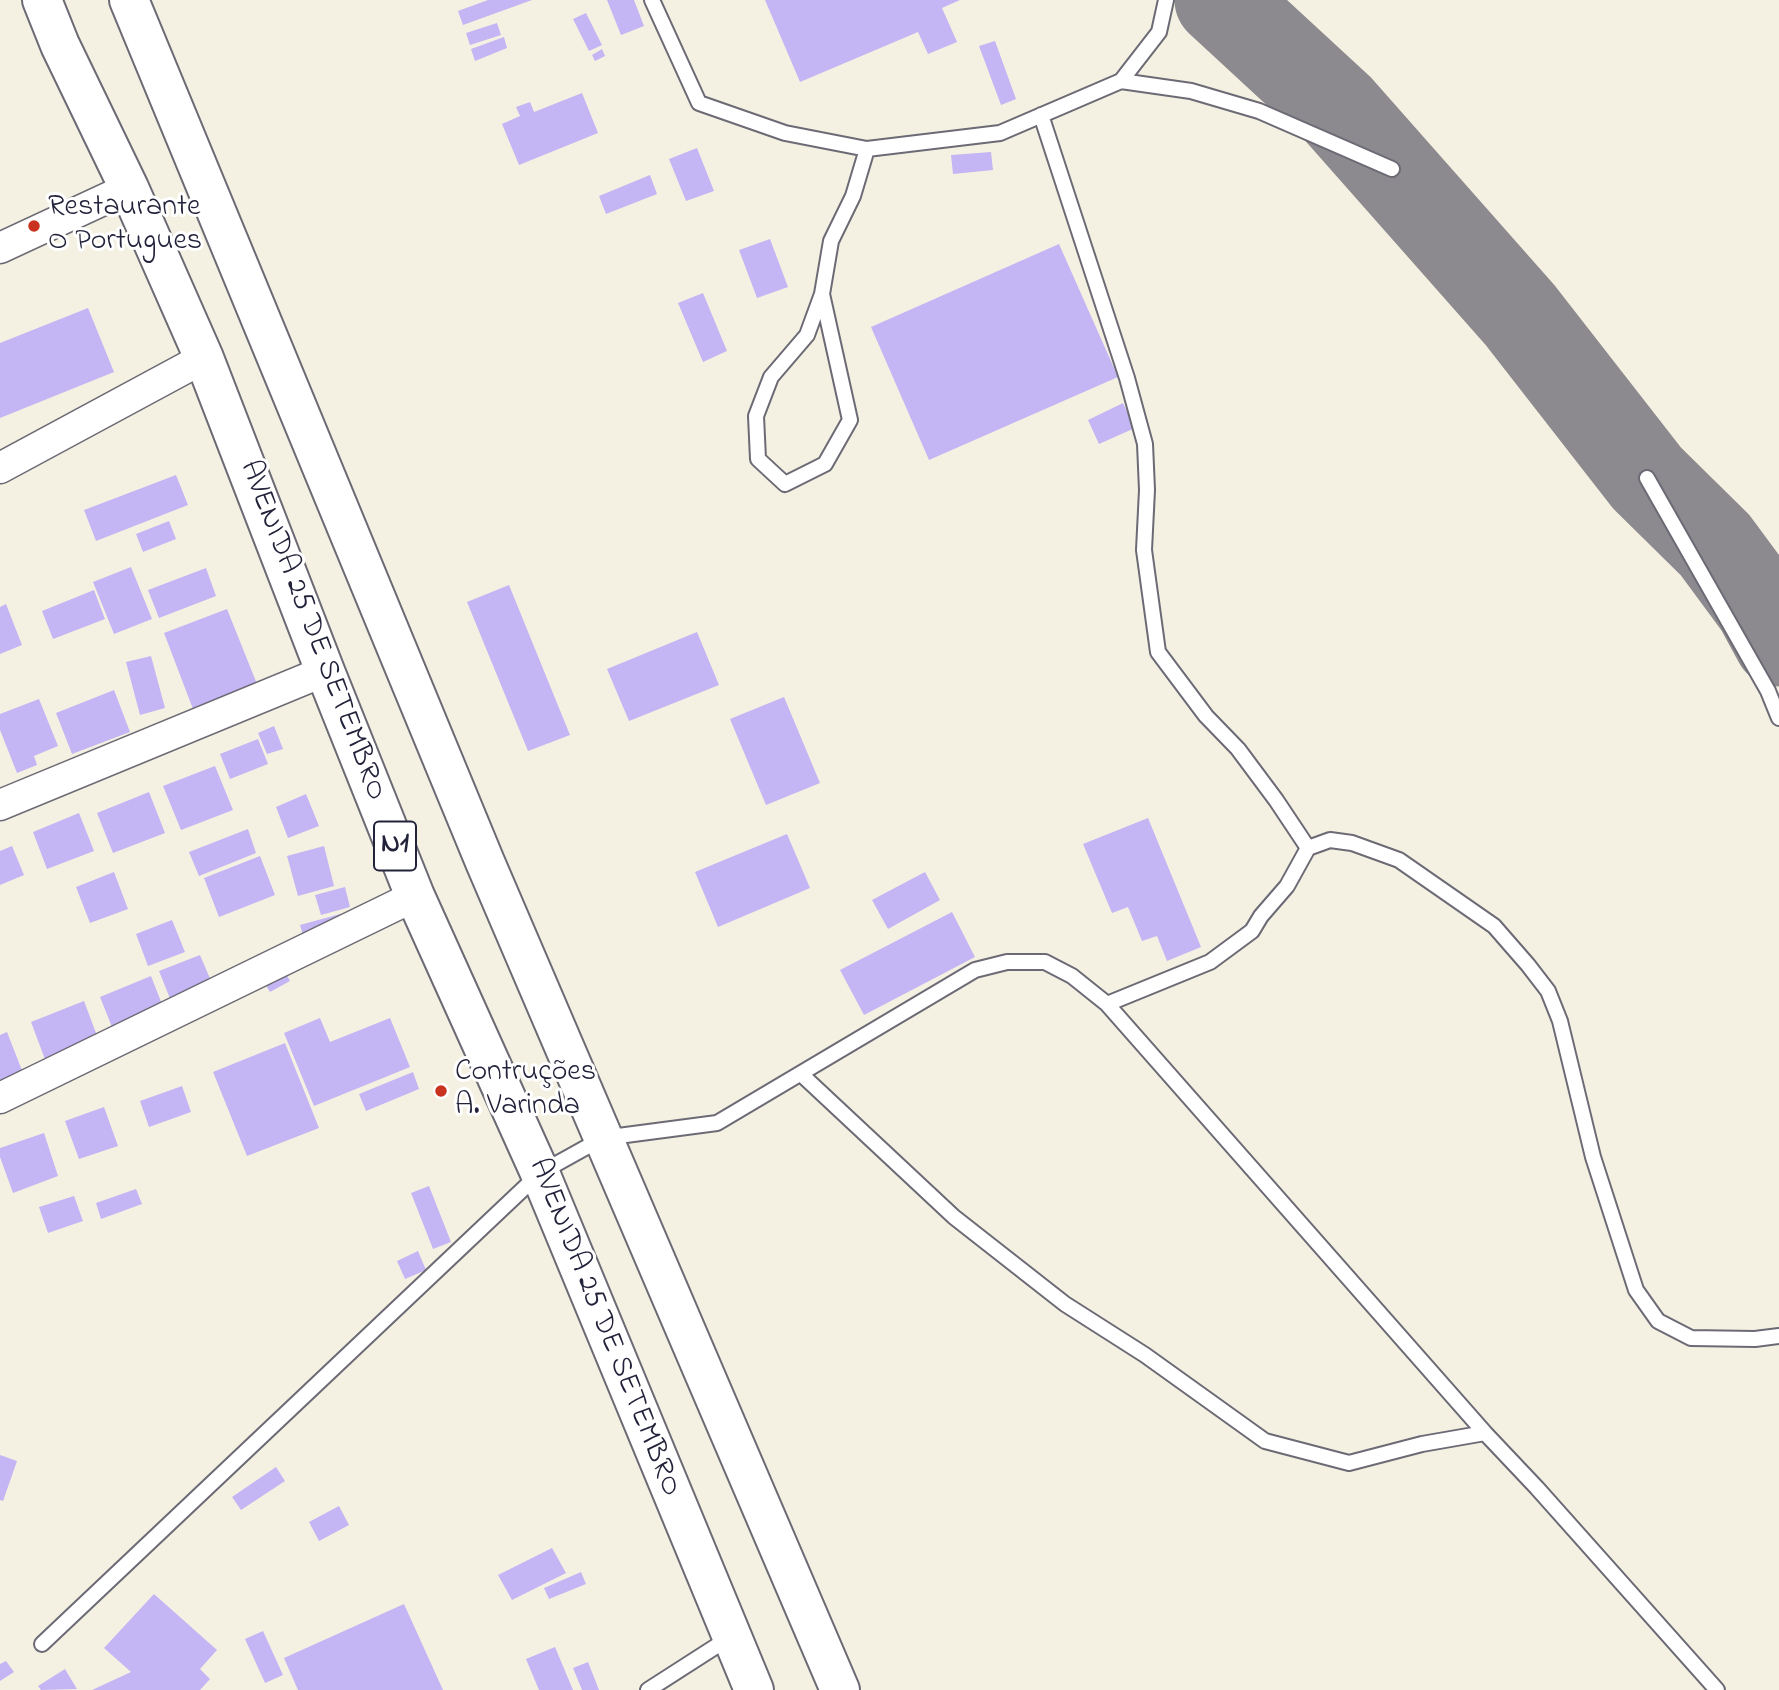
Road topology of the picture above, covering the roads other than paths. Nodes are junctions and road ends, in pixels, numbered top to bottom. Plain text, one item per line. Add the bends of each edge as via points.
1 (42, 0) edge
2 (128, 0) edge
3 (652, 0) edge
4 (1166, 0) edge
5 (1121, 80) junction
6 (1041, 115) junction
7 (867, 149) junction
8 (1392, 170) dead end
9 (128, 188) junction
10 (0, 248) edge
11 (822, 294) junction
12 (204, 358) junction
13 (0, 468) edge
14 (1647, 478) dead end
15 (325, 671) junction
16 (1779, 718) edge
17 (0, 805) edge
18 (1308, 849) junction
19 (415, 896) junction
20 (1107, 1004) junction
21 (801, 1074) junction
22 (0, 1098) edge
23 (603, 1138) junction
24 (540, 1173) junction
25 (1779, 1336) edge
26 (1485, 1433) junction
27 (730, 1637) junction
28 (42, 1644) dead end
29 (648, 1690) edge
30 (754, 1690) edge
31 (840, 1690) edge
32 (1717, 1690) edge

1 - 9 highway, AVENIDA 25 DE SETEMBRO / N1
2 - 23 highway
3 - 7 lane via 699,103 785,133
4 - 5 lane via 1159,32
5 - 6 lane
5 - 8 lane via 1191,91 1259,111
6 - 7 lane via 1000,133
6 - 18 lane via 1145,444 1144,550 1158,652 1238,750
7 - 11 lane via 831,241
9 - 10 street
9 - 12 highway, AVENIDA 25 DE SETEMBRO / N1
11 - 11 lane via 807,335 771,377 756,416 758,459 785,484 825,464 850,420
12 - 13 street
12 - 15 highway, AVENIDA 25 DE SETEMBRO / N1
14 - 16 lane
15 - 17 street
15 - 19 highway, AVENIDA 25 DE SETEMBRO / N1
18 - 20 lane via 1287,886 1252,931 1210,962
18 - 25 lane via 1330,840 1399,860 1494,926 1548,991 1560,1021 1593,1157 1636,1290 1658,1321 1691,1338
19 - 22 street
19 - 24 highway, AVENIDA 25 DE SETEMBRO / N1
20 - 21 lane via 1072,976 1045,962 1007,962 975,970
20 - 26 lane
21 - 23 lane via 717,1123
21 - 26 lane via 954,1217 1065,1304 1265,1441 1349,1463
23 - 24 lane
23 - 31 highway
24 - 27 highway, AVENIDA 25 DE SETEMBRO / N1
24 - 28 lane
26 - 32 lane
27 - 29 lane
27 - 30 highway, AVENIDA 25 DE SETEMBRO / N1

